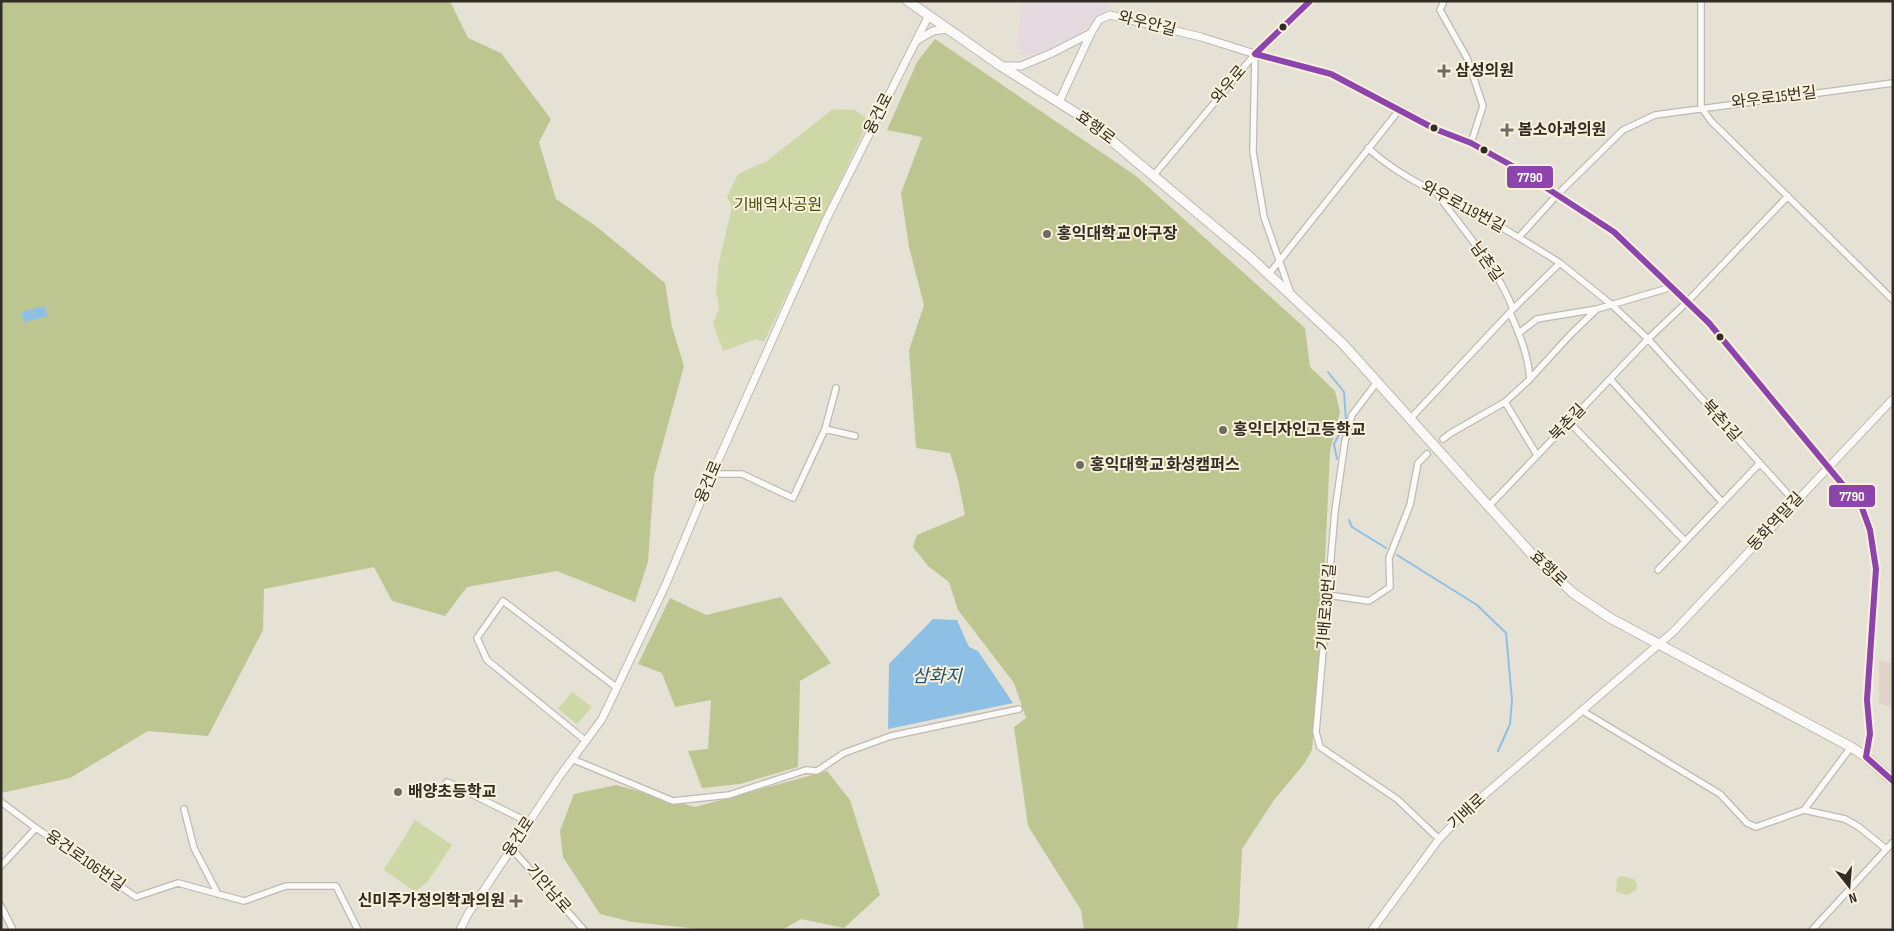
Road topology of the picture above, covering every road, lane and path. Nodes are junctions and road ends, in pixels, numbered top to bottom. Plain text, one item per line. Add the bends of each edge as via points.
1 (908, 1) edge
2 (1310, 1) edge
3 (1444, 1) edge
4 (1701, 1) edge
5 (928, 17) junction
6 (947, 29) junction
7 (1091, 33) junction
8 (916, 41) junction
9 (1255, 54) junction
10 (1001, 66) junction
11 (1893, 83) edge
12 (1059, 102) junction
13 (1701, 107) junction
14 (1400, 109) junction
15 (1471, 143) junction
16 (1368, 148) junction
17 (1154, 175) junction
18 (1437, 193) junction
19 (1557, 195) junction
20 (1788, 196) junction
21 (1519, 237) junction
22 (1280, 261) junction
23 (1560, 263) junction
24 (1269, 274) junction
25 (1672, 287) junction
26 (1292, 296) junction
27 (1893, 300) edge
28 (1687, 302) junction
29 (1612, 305) junction
30 (1597, 309) junction
31 (1512, 311) junction
32 (1519, 333) junction
33 (1648, 339) junction
34 (1610, 379) junction
35 (1530, 380) junction
36 (1377, 382) junction
37 (836, 388) dead end
38 (1893, 399) edge
39 (1505, 402) junction
40 (1410, 419) junction
41 (1569, 422) junction
42 (826, 429) junction
43 (855, 436) dead end
44 (1443, 439) dead end
45 (1426, 454) dead end
46 (1537, 455) junction
47 (1760, 463) junction
48 (1828, 467) junction
49 (712, 474) junction
50 (1722, 502) junction
51 (1795, 502) junction
52 (1489, 506) junction
53 (1685, 541) junction
54 (1658, 570) dead end
55 (1328, 595) junction
56 (1659, 645) junction
57 (616, 687) junction
58 (1019, 709) dead end
59 (1581, 710) junction
60 (586, 741) junction
61 (1850, 747) junction
62 (1866, 757) junction
63 (572, 759) junction
64 (1893, 781) edge
65 (447, 782) dead end
66 (1, 802) edge
67 (184, 809) dead end
68 (1804, 810) junction
69 (528, 822) junction
70 (36, 828) junction
71 (1439, 838) junction
72 (1893, 842) edge
73 (511, 848) junction
74 (1886, 849) junction
75 (1, 866) edge
76 (218, 894) junction
77 (1, 906) edge
78 (13, 930) edge
79 (358, 930) edge
80 (460, 930) edge
81 (584, 930) edge
82 (1372, 930) edge
83 (1812, 930) edge

1 - 5 main road, 효행로
2 - 9 street, 와우로
3 - 15 street via 1440,10 1467,58 1482,106
4 - 13 street
5 - 6 main road, 효행로
5 - 8 street, 융건로
6 - 8 street via 933,31
6 - 10 main road, 효행로
7 - 9 street, 와우안길 via 1099,20 1110,15
7 - 10 street via 1021,66
7 - 12 street, 와우안길
8 - 49 street, 융건로 via 826,220
9 - 14 street, 와우안길 via 1331,74
9 - 17 street, 와우로
9 - 22 street via 1253,152 1264,217
10 - 12 main road, 효행로
11 - 13 street, 와우로15번길
12 - 17 main road, 효행로 via 1087,120
13 - 19 street, 와우로15번길 via 1655,115 1623,130
13 - 20 street via 1711,121
14 - 15 street, 와우안길 via 1435,129
14 - 16 street
15 - 19 street, 와우안길
16 - 18 street, 와우로119번길 via 1398,171
16 - 22 street
17 - 24 main road, 효행로
18 - 21 street, 와우로119번길
18 - 31 street, 남촌길 via 1494,272 1506,292
19 - 21 street, 와우로15번길
19 - 25 street, 와우안길 via 1614,232
20 - 27 street
20 - 28 street, 북촌길
21 - 23 street, 와우로119번길
22 - 24 street
22 - 26 street
23 - 29 street, 와우로119번길
23 - 31 street
24 - 26 main road, 효행로
25 - 28 street, 와우안길
25 - 29 street
26 - 36 main road, 효행로 via 1343,344
28 - 33 street, 북촌길
28 - 48 street, 와우안길 via 1709,323
29 - 30 street
29 - 33 street, 와우로119번길
30 - 32 street via 1537,319
30 - 35 street
31 - 32 street, 남촌길
31 - 40 street
32 - 35 street, 남촌길 via 1529,363
33 - 34 street, 북촌길
33 - 47 street, 북촌1길
34 - 41 street, 북촌길
34 - 50 street
35 - 39 street
36 - 40 main road, 효행로
36 - 55 street, 기배로30번길 via 1352,415 1345,441
37 - 42 street
38 - 48 street, 동화역말길
39 - 44 street
39 - 46 street
40 - 52 main road, 효행로
41 - 46 street, 북촌길
41 - 53 street
42 - 43 street
42 - 49 street via 794,498 742,474
45 - 55 street via 1418,463 1410,505 1389,558 1390,587 1369,602
46 - 52 street, 북촌길
47 - 50 street
47 - 51 street, 북촌1길
48 - 51 street, 동화역말길
48 - 62 street, 와우안길 via 1862,508 1870,530 1876,569 1867,700 1870,734
49 - 57 street, 융건로 via 666,584
50 - 53 street
51 - 56 street, 동화역말길
52 - 56 main road, 효행로 via 1537,560 1573,593
53 - 54 street
55 - 71 street, 기배로30번길 via 1316,732 1320,747 1397,799
56 - 59 street, 기배로
56 - 61 main road, 효행로
57 - 60 street, 융건로 via 602,719
57 - 60 street via 503,601 477,638 486,660
58 - 63 street via 891,736 844,753 817,771 806,770 729,795 673,801
59 - 68 street via 1720,794 1747,823 1756,827
59 - 71 street, 기배로
60 - 63 street, 융건로
61 - 62 main road, 효행로
61 - 68 street
62 - 64 main road, 효행로
63 - 69 street, 융건로
65 - 69 street
66 - 70 street, 융건로106번길
67 - 76 street via 194,848
68 - 74 street via 1845,819
69 - 73 street, 융건로
70 - 75 street, 융건로106번길
70 - 76 street, 융건로106번길 via 136,897 178,883
71 - 82 street, 기배로
72 - 74 street
73 - 80 street, 융건로
73 - 81 street, 기안남로
74 - 83 street
76 - 79 street, 융건로106번길 via 244,901 286,886 336,886
77 - 78 street

